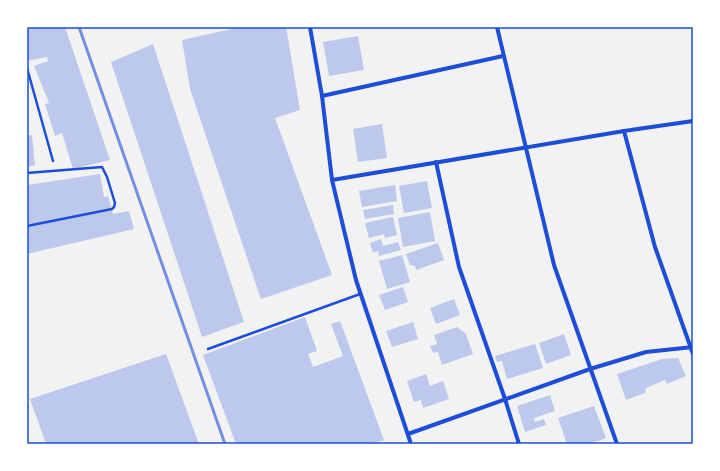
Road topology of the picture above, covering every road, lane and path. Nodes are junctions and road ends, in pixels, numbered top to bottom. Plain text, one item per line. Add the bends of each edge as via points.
1 (310, 27) edge
2 (497, 27) edge
3 (503, 56) junction
4 (27, 68) edge
5 (322, 96) junction
6 (693, 120) edge
7 (624, 131) junction
8 (525, 147) junction
9 (53, 161) dead end
10 (436, 162) junction
11 (27, 173) edge
12 (332, 180) junction
13 (27, 226) edge
14 (361, 294) junction
15 (692, 347) edge
16 (208, 349) dead end
17 (693, 354) edge
18 (590, 369) junction
19 (505, 399) junction
20 (408, 434) junction
21 (412, 444) edge
22 (519, 444) edge
23 (617, 444) edge

1 - 5 street
2 - 3 street
3 - 5 street
3 - 8 street
4 - 9 lane
5 - 12 street
6 - 7 street
7 - 8 street
7 - 15 street via 655,246
8 - 10 street
8 - 18 street via 554,265
10 - 12 street
10 - 19 street via 459,267
11 - 13 lane via 102,167 115,203 112,209
12 - 14 street
14 - 16 lane
14 - 20 street
15 - 17 street
15 - 18 street via 646,352
18 - 19 street
18 - 23 street
19 - 20 street
19 - 22 street
20 - 21 street

